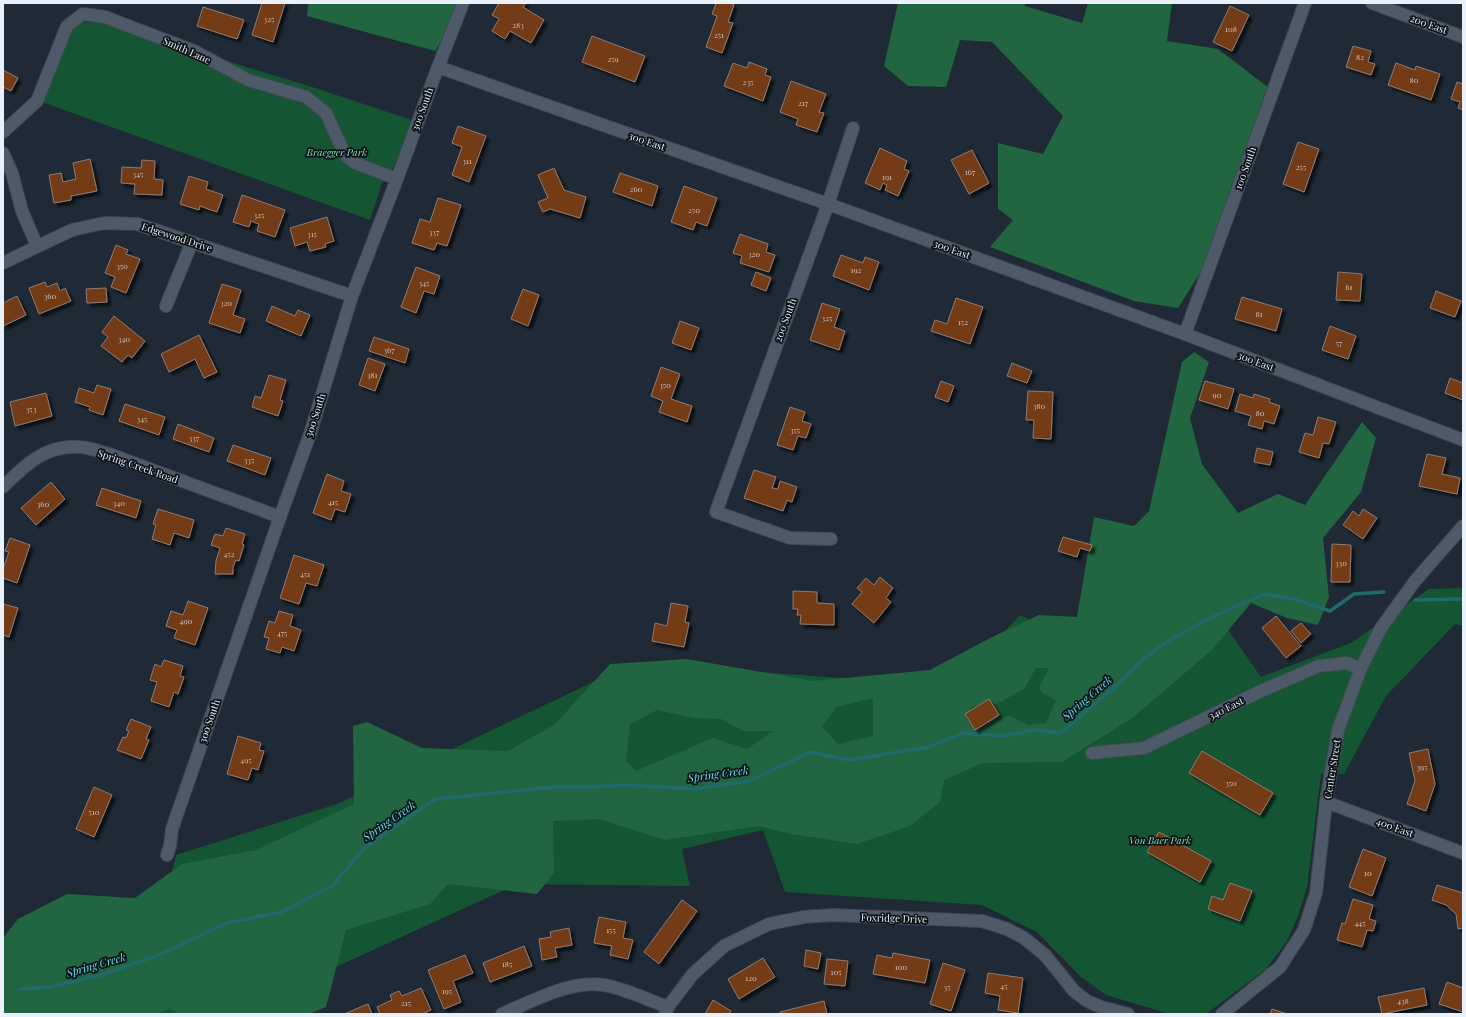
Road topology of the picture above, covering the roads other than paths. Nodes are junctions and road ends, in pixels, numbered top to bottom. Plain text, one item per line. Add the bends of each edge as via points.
1 (463, 3) edge
2 (1305, 3) edge
3 (1372, 3) edge
4 (1463, 37) edge
5 (438, 67) junction
6 (853, 128) dead end
7 (3, 132) edge
8 (3, 153) edge
9 (397, 179) junction
10 (828, 204) junction
11 (192, 242) junction
12 (37, 246) junction
13 (3, 263) edge
14 (352, 296) junction
15 (166, 306) dead end
16 (1185, 334) junction
17 (1463, 440) edge
18 (3, 487) edge
19 (280, 517) junction
20 (1463, 526) edge
21 (832, 539) dead end
22 (1360, 668) junction
23 (1092, 753) dead end
24 (1326, 802) junction
25 (1463, 853) edge
26 (167, 855) dead end
27 (666, 1011) edge
28 (502, 1014) edge
29 (1128, 1014) edge
30 (1222, 1014) edge

1 - 5 street, 300 South
2 - 16 street, 100 South
3 - 4 street, 200 East
5 - 9 street, 300 South
5 - 10 street, 300 East
6 - 10 street, 200 South
7 - 9 street, Smith Lane via 37,101 67,26 83,14 105,17 194,51 248,80 306,97 326,113 345,155 355,164
8 - 12 street via 12,173 22,211
9 - 14 street, 300 South
10 - 16 street, 300 East
10 - 21 street, 200 South via 716,512 790,538
11 - 12 street, Edgewood Drive via 137,224 104,223 72,230
11 - 14 street, Edgewood Drive
11 - 15 street
12 - 13 street, Edgewood Drive
14 - 19 street, 300 South via 310,434
16 - 17 street, 300 East
18 - 19 street, Spring Creek Road via 28,463 56,448 80,446 109,454
19 - 26 street, 300 South via 172,829
20 - 22 street, Center Street via 1415,581 1382,628
22 - 23 street, 340 East via 1346,664 1319,666 1144,748
22 - 24 street, Center Street via 1338,730
24 - 25 street, 400 East
24 - 30 street, Center Street via 1316,894 1304,930 1280,967
27 - 28 street via 612,986 589,984 565,988
27 - 29 street, Foxridge Drive via 692,975 724,946 769,924 832,915 982,921 1007,929 1024,938 1045,955 1074,991 1087,1001

